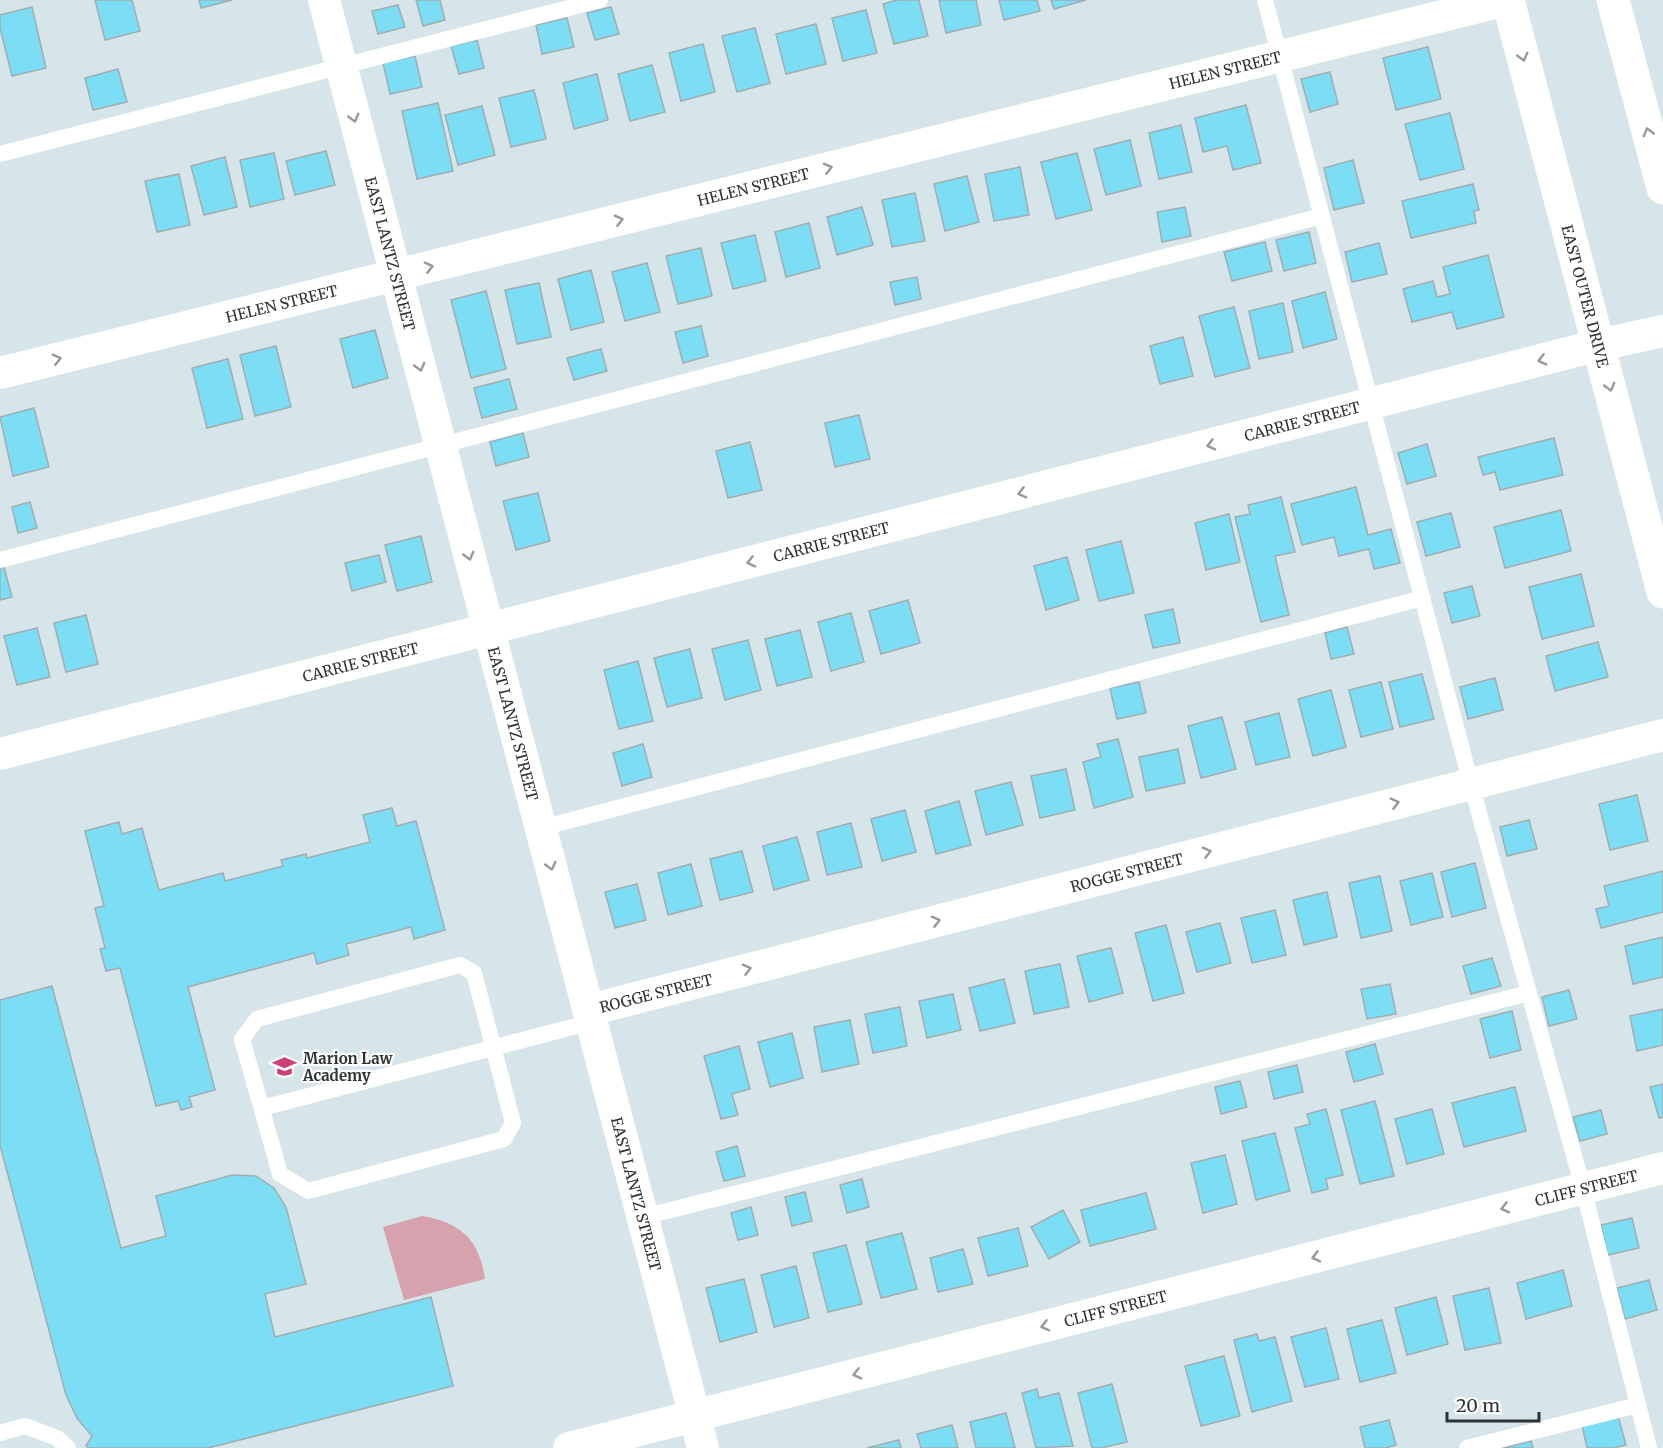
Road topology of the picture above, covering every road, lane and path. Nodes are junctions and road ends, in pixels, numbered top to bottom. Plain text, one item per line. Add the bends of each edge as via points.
1 (324, 0) edge
2 (600, 0) edge
3 (1265, 0) edge
4 (1507, 0) edge
5 (1613, 0) edge
6 (1280, 56) junction
7 (341, 68) junction
8 (0, 154) edge
9 (1663, 188) edge
10 (1322, 216) junction
11 (396, 275) junction
12 (1663, 331) edge
13 (1599, 345) junction
14 (0, 373) edge
15 (1373, 403) junction
16 (441, 446) junction
17 (0, 560) edge
18 (1663, 592) edge
19 (1423, 598) junction
20 (489, 629) junction
21 (1663, 735) edge
22 (0, 754) edge
23 (1472, 784) junction
24 (541, 828) junction
25 (1529, 993) junction
26 (591, 1016) junction
27 (494, 1048) junction
28 (261, 1108) junction
29 (1663, 1168) edge
30 (1583, 1188) junction
31 (643, 1217) junction
32 (1638, 1405) junction
33 (695, 1416) junction
34 (0, 1433) edge
35 (68, 1448) edge
36 (569, 1448) edge
37 (703, 1448) edge
38 (1467, 1448) edge
39 (1648, 1448) edge

1 - 7 street, EAST LANTZ STREET
2 - 7 lane
3 - 6 lane
4 - 6 street, HELEN STREET
4 -> 13 main road, EAST OUTER DRIVE
9 -> 5 main road
6 - 10 lane
11 -> 6 street, HELEN STREET
7 - 8 lane
7 -> 11 street, EAST LANTZ STREET
10 - 15 lane
10 - 16 lane
14 -> 11 street, HELEN STREET
11 -> 16 street, EAST LANTZ STREET
12 - 13 street, CARRIE STREET
13 -> 15 street, CARRIE STREET
13 -> 18 main road, EAST OUTER DRIVE
15 - 19 lane
15 -> 20 street, CARRIE STREET
16 - 17 lane
16 -> 20 street, EAST LANTZ STREET
19 - 23 lane
19 - 24 lane
20 - 22 street, CARRIE STREET
20 - 24 street, EAST LANTZ STREET
21 - 23 street, ROGGE STREET
23 - 25 lane
26 -> 23 street, ROGGE STREET
24 -> 26 street, EAST LANTZ STREET
25 - 30 lane
25 - 31 lane
26 - 27 lane
26 - 31 street, EAST LANTZ STREET
27 - 28 lane
27 - 28 lane via 513,1123 504,1139 308,1191 280,1174
27 - 28 lane via 474,973 460,964 257,1019 242,1039
29 - 30 street, CLIFF STREET
30 - 32 lane
30 -> 33 street, CLIFF STREET
31 - 33 street, EAST LANTZ STREET
32 - 38 lane
32 - 39 lane
33 - 36 street, CLIFF STREET
33 - 37 street, EAST LANTZ STREET
34 - 35 lane via 25,1426 57,1438

